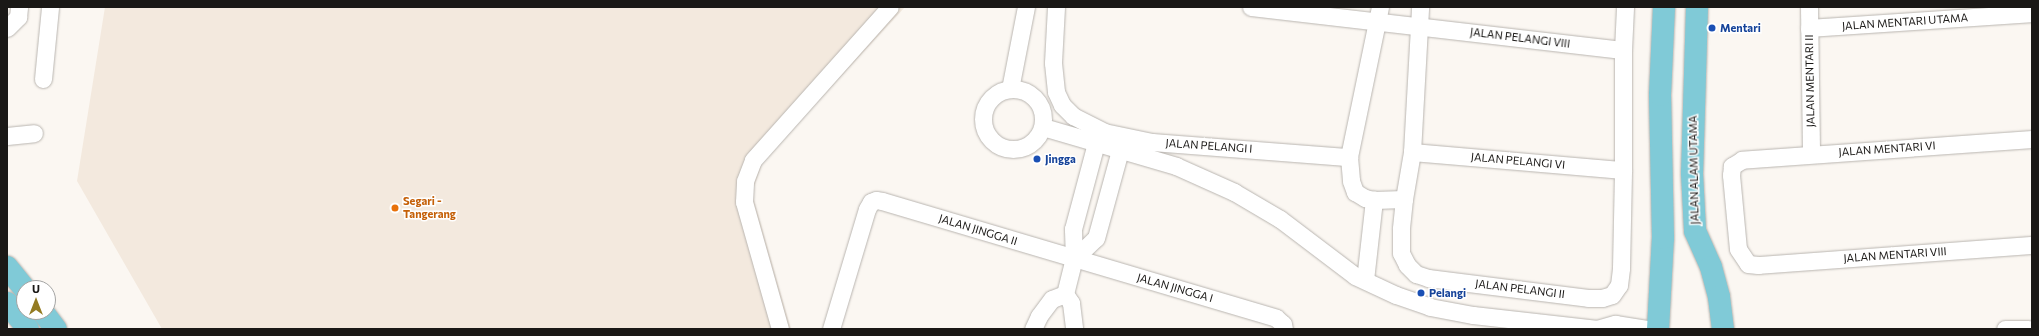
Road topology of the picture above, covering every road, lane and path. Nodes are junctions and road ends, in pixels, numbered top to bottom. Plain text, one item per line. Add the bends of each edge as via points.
1 (19, 7) edge
2 (50, 7) edge
3 (890, 7) edge
4 (1026, 7) edge
5 (1056, 7) edge
6 (1251, 7) edge
7 (1420, 7) edge
8 (1626, 7) edge
9 (1664, 7) edge
10 (1697, 7) edge
11 (1809, 7) edge
12 (2022, 11) edge
13 (1379, 15) edge
14 (1418, 26) junction
15 (7, 28) edge
16 (1809, 28) junction
17 (1623, 50) junction
18 (43, 79) dead end
19 (1010, 89) junction
20 (1043, 128) junction
21 (34, 133) dead end
22 (7, 136) edge
23 (2032, 139) edge
24 (1096, 143) junction
25 (1120, 150) junction
26 (1412, 152) junction
27 (1811, 154) junction
28 (1349, 157) junction
29 (1623, 170) junction
30 (1404, 199) junction
31 (1374, 200) junction
32 (1695, 231) junction
33 (1663, 238) junction
34 (2032, 245) edge
35 (1074, 259) junction
36 (1758, 265) joint
37 (7, 267) edge
38 (18, 280) edge
39 (1365, 280) junction
40 (1064, 294) junction
41 (49, 320) edge
42 (1280, 323) edge
43 (1501, 323) edge
44 (1526, 325) edge
45 (834, 328) edge
46 (56, 329) edge
47 (780, 329) edge
48 (1033, 329) edge
49 (1074, 329) edge
50 (1597, 329) edge
51 (1647, 329) edge
52 (1658, 329) edge
53 (1723, 329) edge
54 (2005, 329) edge
55 (2028, 329) edge

1 - 15 street via 18,17
2 - 18 street
3 - 47 street via 753,160 745,180 744,202
4 - 19 street
5 - 28 street, JALAN PELANGI I via 1053,63 1056,92 1062,105 1073,116 1104,132 1152,142
6 - 13 street, JALAN PELANGI VIII
7 - 14 street
8 - 17 street
9 - 33 main road via 1660,95
10 - 32 main road, JALAN ALAM UTAMA via 1692,173
11 - 16 street, JALAN MENTARI II
12 - 16 street, JALAN MENTARI UTAMA
13 - 14 street, JALAN PELANGI VIII
13 - 28 street
14 - 17 street, JALAN PELANGI VIII
14 - 26 street
16 - 27 street, JALAN MENTARI II
17 - 29 street
19 - 20 street via 1025,92 1037,100 1043,113
19 - 20 street via 993,97 983,114 985,129 993,142 1012,150 1022,148 1031,144
20 - 24 street
21 - 22 street
23 - 27 street, JALAN MENTARI VI
24 - 25 street
24 - 35 street via 1073,229
25 - 35 street via 1096,238
25 - 39 street via 1176,166 1234,192 1280,220 1355,276
26 - 29 street, JALAN PELANGI VI
26 - 30 street
27 - 36 street, JALAN MENTARI VI via 1742,160 1732,166 1738,249 1748,264
28 - 31 street via 1351,182 1355,192
29 - 30 street, JALAN PELANGI II via 1619,285 1612,295 1602,298 1428,278 1416,274 1407,265 1401,252
30 - 31 street
31 - 39 street
32 - 33 main road
32 - 53 main road, JALAN ALAM UTAMA via 1711,267 1719,297
33 - 52 main road
34 - 36 street, JALAN MENTARI VIII
35 - 40 street
35 - 42 street, JALAN JINGGA I
35 - 45 street, JALAN JINGGA II via 882,201 871,202
37 - 38 main road
39 - 43 street via 1430,307
40 - 48 street via 1052,299
40 - 49 street via 1071,303
41 - 46 main road
43 - 44 street
44 - 50 street
50 - 51 street via 1615,324
54 - 55 street

